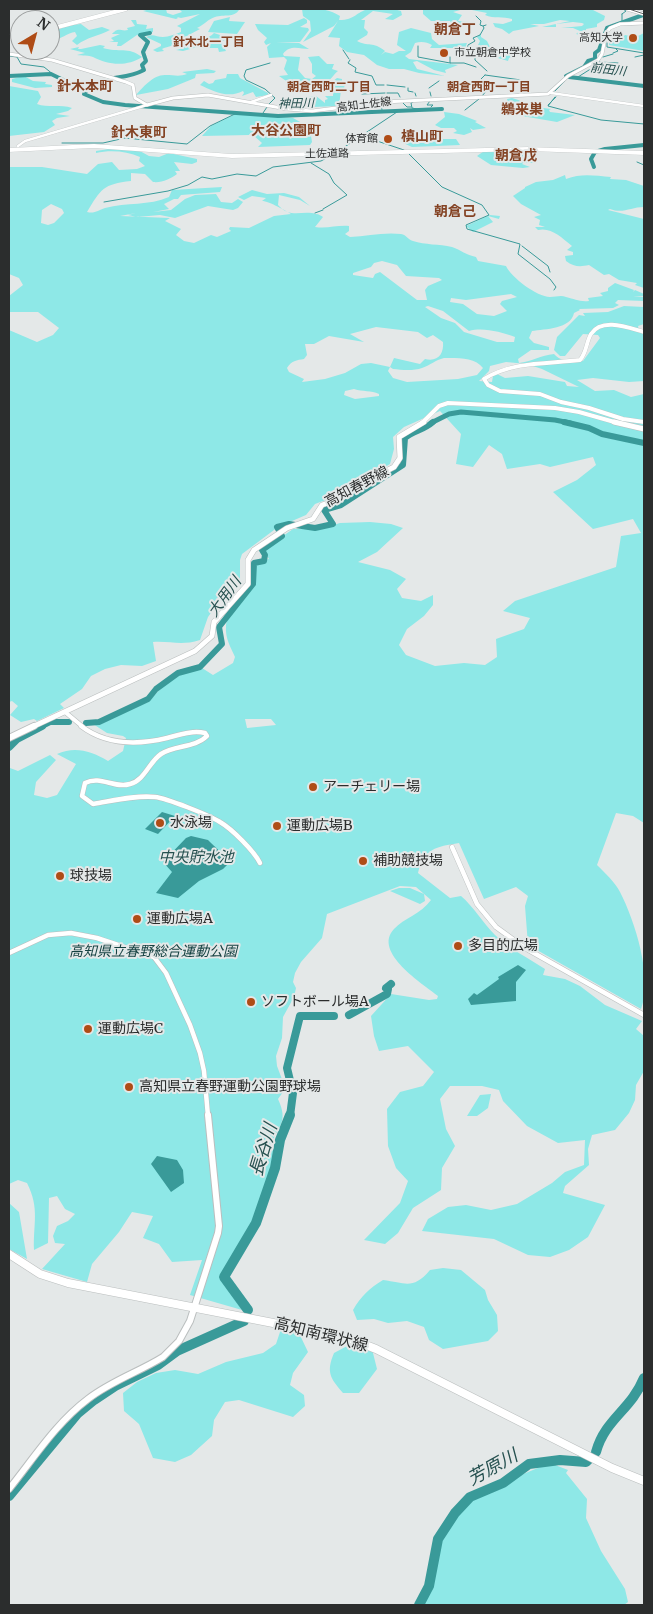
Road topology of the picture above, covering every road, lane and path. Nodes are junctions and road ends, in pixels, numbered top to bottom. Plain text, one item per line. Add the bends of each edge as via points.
1 (126, 9) edge
2 (627, 9) edge
3 (644, 14) edge
4 (644, 23) edge
5 (60, 26) edge
6 (9, 54) edge
7 (551, 93) junction
8 (271, 94) dead end
9 (251, 102) junction
10 (143, 106) junction
11 (644, 106) edge
12 (18, 146) junction
13 (28, 148) junction
14 (541, 148) junction
15 (9, 149) edge
16 (644, 153) edge
17 (644, 332) edge
18 (644, 422) edge
19 (644, 429) edge
20 (64, 712) junction
21 (9, 738) edge
22 (452, 847) dead end
23 (260, 863) dead end
24 (9, 953) edge
25 (644, 1015) edge
26 (9, 1254) edge
27 (194, 1307) junction
28 (644, 1481) edge
29 (9, 1489) edge

1 - 5 highway
2 - 3 main road
4 - 7 main road via 620,24 610,28 598,60 567,77
6 - 10 main road via 52,60 133,85 135,98
7 - 9 main road, 高知土佐線 via 542,96 374,102 312,111
7 - 11 street
8 - 9 street
9 - 10 main road, 高知土佐線 via 205,95 173,98
10 - 12 street via 25,140
12 - 13 highway
12 - 14 highway, 土佐道路 via 108,144 226,155
12 - 15 highway
13 - 14 highway, 土佐道路 via 108,146 232,156
13 - 15 highway, 土佐道路
14 - 16 highway, 土佐道路
17 - 18 main road via 600,326 592,332 580,360 521,366 484,379 491,387 500,390 540,394 622,419
19 - 20 main road, 高知春野線 via 562,409 448,403 435,409 424,422 399,437 400,458 394,467 342,498 322,505 313,519 280,533 250,555 248,584 214,622 209,640 181,658
20 - 21 main road, 高知春野線
20 - 23 street via 92,733 114,740 139,742 195,731 205,733 207,736 202,742 161,754 136,782 125,785 101,779 89,780 83,787 82,796 93,804 152,797 176,804 224,825 256,855
22 - 25 street via 477,904 496,927 525,948
24 - 27 street via 47,935 65,934 88,937 154,957 166,973 190,1026 204,1071 218,1217 216,1246
26 - 27 main road, 高知南環状線 via 51,1279
27 - 28 main road, 高知南環状線 via 358,1341
27 - 29 street via 182,1336 170,1352 111,1384 77,1408

